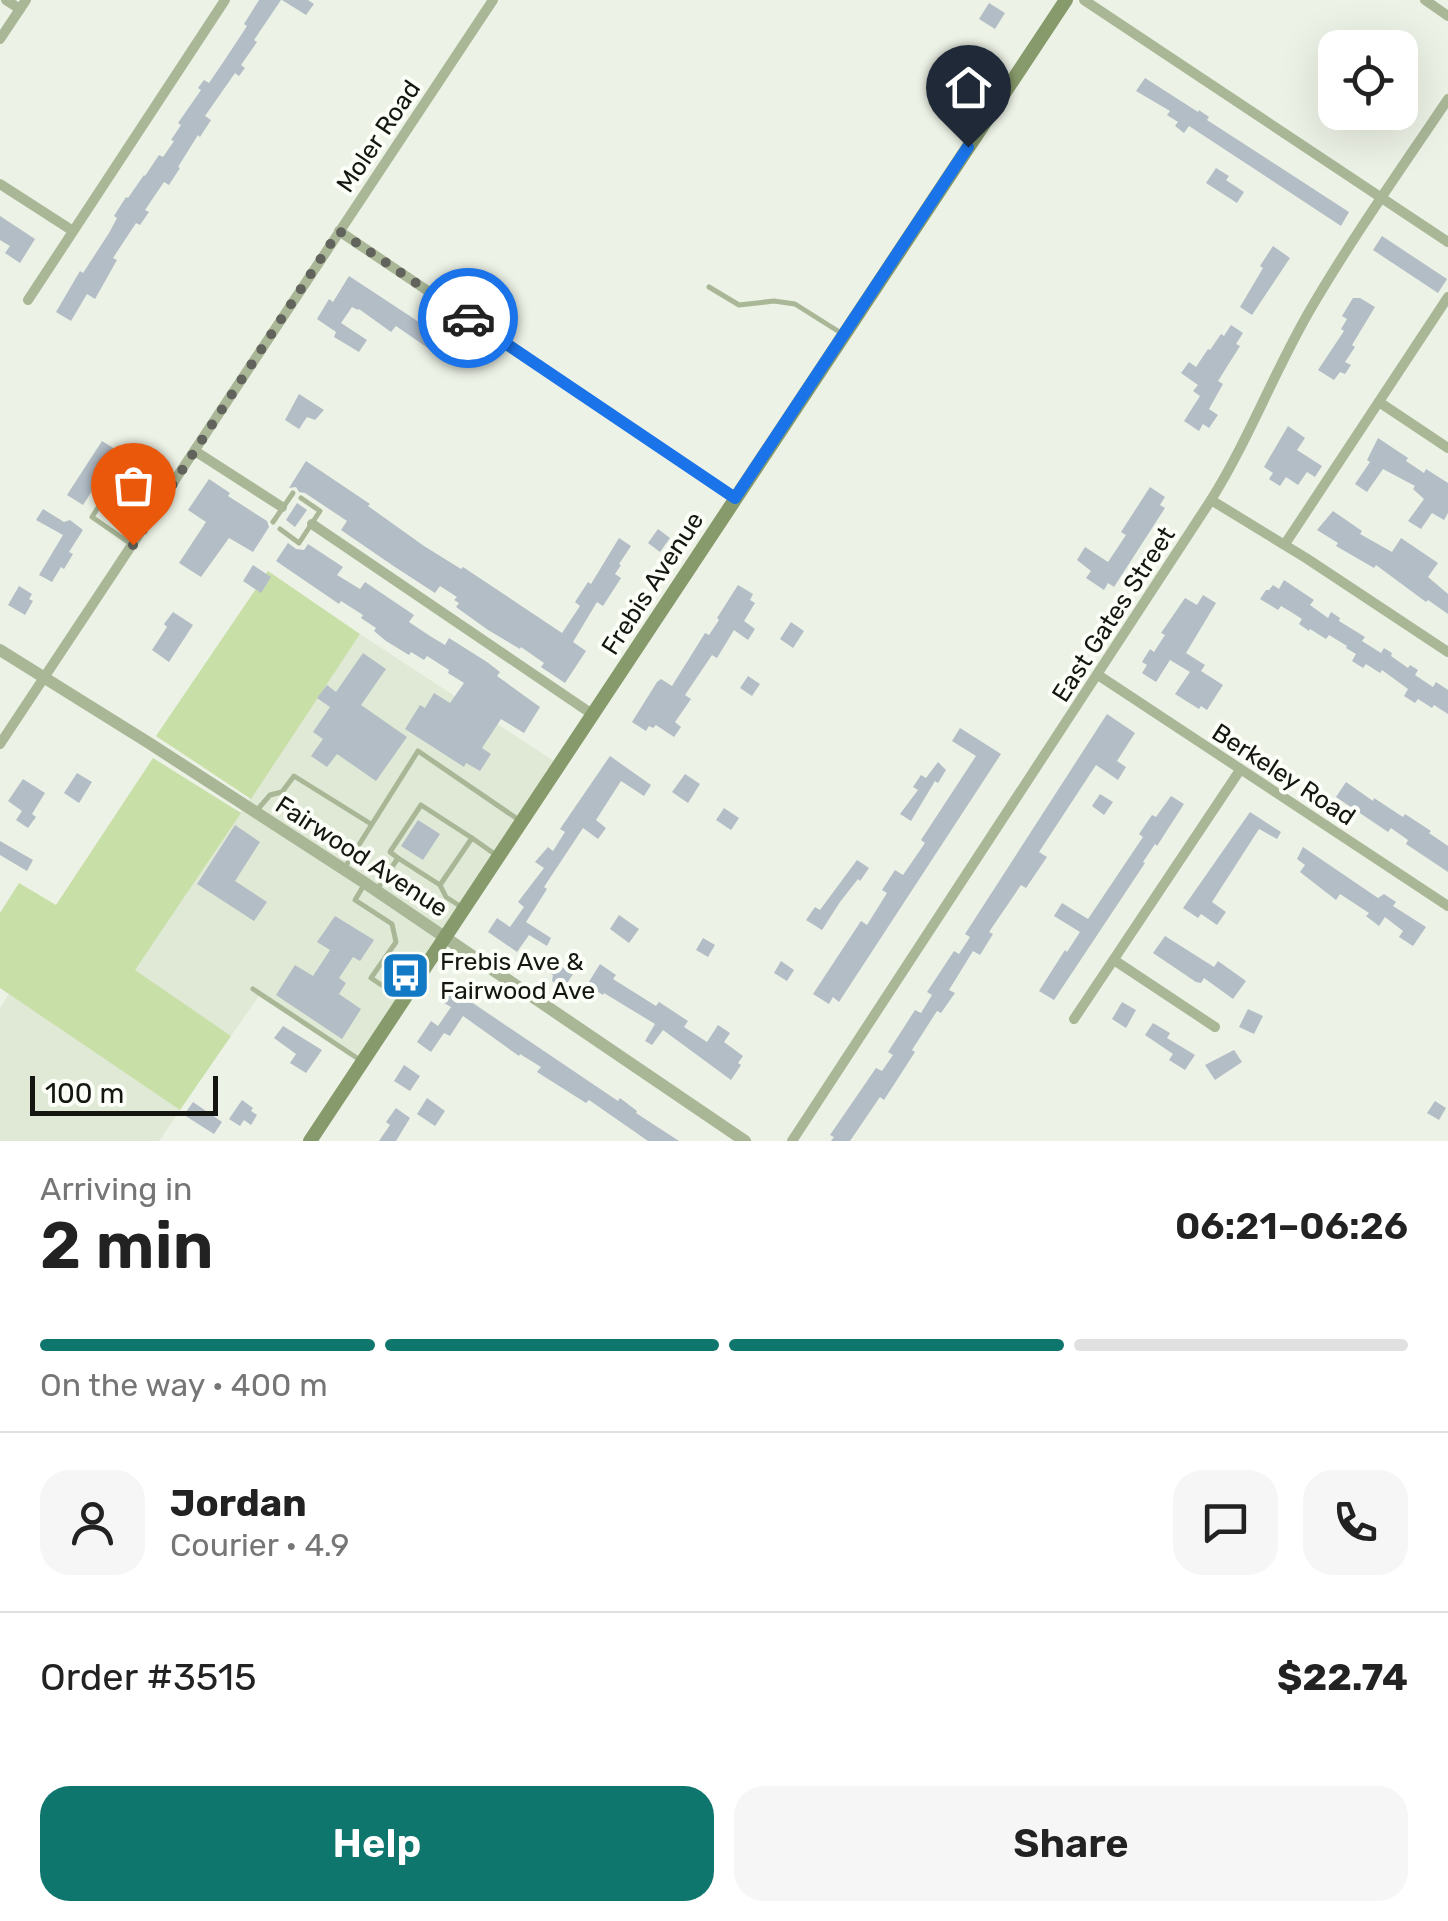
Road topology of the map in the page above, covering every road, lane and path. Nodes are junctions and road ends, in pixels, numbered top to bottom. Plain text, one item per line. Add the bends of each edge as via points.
1 (6, 0) edge
2 (226, 0) edge
3 (493, 0) edge
4 (1066, 0) edge
5 (1084, 0) edge
6 (1425, 0) edge
7 (23, 5) edge
8 (1448, 16) edge
9 (0, 40) edge
10 (1448, 98) edge
11 (1444, 114) edge
12 (0, 184) edge
13 (1382, 198) junction
14 (73, 231) junction
15 (339, 231) junction
16 (1448, 242) edge
17 (709, 287) dead end
18 (1448, 297) edge
19 (28, 300) dead end
20 (844, 335) junction
21 (1379, 402) junction
22 (1448, 448) edge
23 (195, 451) junction
24 (172, 486) junction
25 (292, 492) dead end
26 (302, 498) dead end
27 (735, 498) junction
28 (1211, 500) junction
29 (282, 508) junction
30 (273, 522) dead end
31 (312, 524) junction
32 (280, 529) dead end
33 (1285, 544) junction
34 (133, 545) junction
35 (0, 650) edge
36 (1448, 652) edge
37 (1098, 675) junction
38 (44, 678) junction
39 (592, 714) junction
40 (0, 744) edge
41 (1240, 770) junction
42 (255, 812) junction
43 (522, 822) junction
44 (371, 824) junction
45 (472, 838) junction
46 (499, 856) junction
47 (398, 858) junction
48 (344, 869) junction
49 (440, 886) junction
50 (370, 887) junction
51 (1448, 906) edge
52 (464, 908) junction
53 (445, 937) junction
54 (1114, 960) junction
55 (253, 990) dead end
56 (403, 1000) junction
57 (1074, 1018) dead end
58 (1215, 1027) dead end
59 (362, 1062) junction
60 (310, 1141) edge
61 (744, 1141) edge
62 (792, 1141) edge

1 - 7 street
2 - 14 street
3 - 15 street, Moler Road
4 - 20 main road, Frebis Avenue
5 - 13 street
6 - 8 street
7 - 9 street
10 - 11 street, East Gates Street
11 - 13 street, East Gates Street
12 - 14 street
13 - 16 street
13 - 28 street, East Gates Street via 1310,310
14 - 19 street
15 - 23 street, Moler Road
15 - 27 street
17 - 20 lane via 739,305 795,304
18 - 21 street
20 - 27 main road, Frebis Avenue
21 - 22 street
21 - 33 street
23 - 24 street, Moler Road
23 - 29 street
24 - 34 street, Moler Road
24 - 34 lane via 130,460 92,517
25 - 29 lane
26 - 31 lane via 320,511
27 - 39 main road, Frebis Avenue
28 - 33 street
28 - 37 street, East Gates Street
29 - 30 lane
31 - 32 lane via 300,542
31 - 39 street
33 - 36 street
34 - 38 street, Moler Road
35 - 38 street, Fairwood Avenue
37 - 41 street, Berkeley Road
37 - 62 street, East Gates Street
38 - 40 street, Moler Road
38 - 42 street, Fairwood Avenue
39 - 43 main road, Frebis Avenue
41 - 51 street, Berkeley Road
41 - 54 street
42 - 44 lane via 294,776
42 - 48 street, Fairwood Avenue
43 - 44 lane via 418,752
43 - 46 main road, Frebis Avenue
44 - 48 lane
45 - 46 lane
45 - 47 lane via 422,804 390,852
45 - 49 lane
46 - 52 main road, Frebis Avenue
47 - 49 lane
47 - 50 lane
48 - 50 street, Fairwood Avenue
49 - 52 lane
50 - 53 street, Fairwood Avenue
50 - 56 lane via 355,900 392,924 396,942 371,978
52 - 53 main road, Frebis Avenue
53 - 56 main road, Frebis Avenue
53 - 61 street, Fairwood Avenue
54 - 57 street
54 - 58 street
55 - 59 lane
56 - 59 main road, Frebis Avenue
59 - 60 main road, Frebis Avenue

